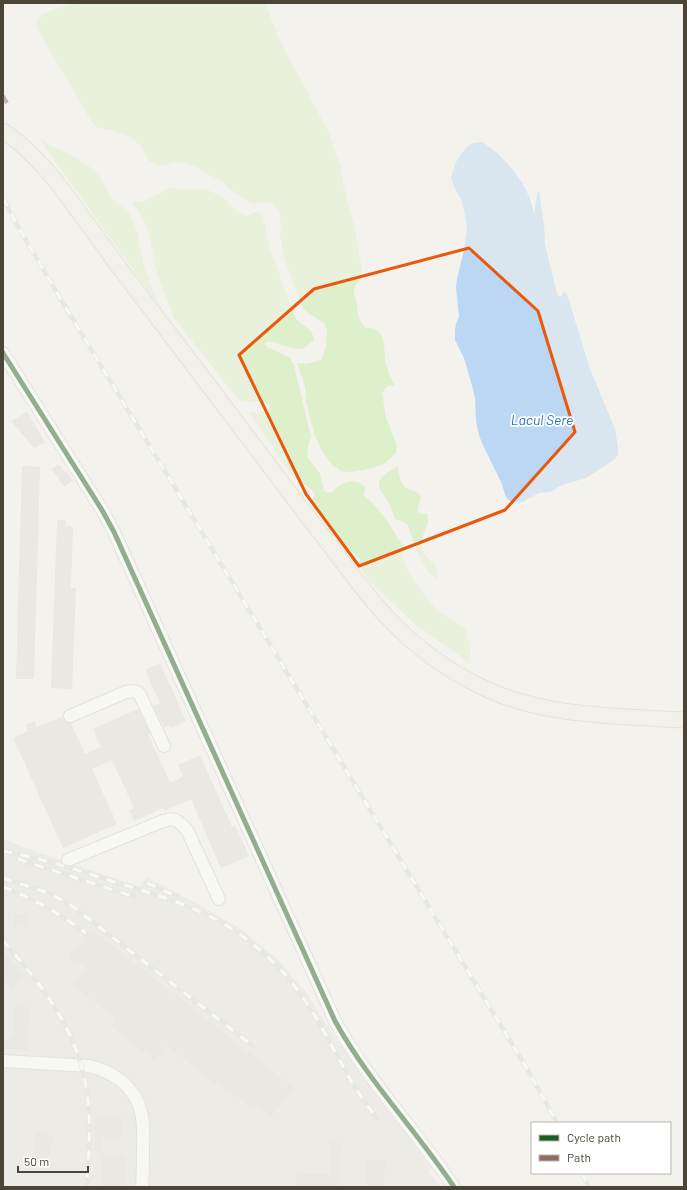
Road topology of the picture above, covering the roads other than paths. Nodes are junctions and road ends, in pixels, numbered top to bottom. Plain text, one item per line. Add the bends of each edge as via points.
1 (3, 130) edge
2 (3, 353) edge
3 (70, 716) dead end
4 (684, 720) edge
5 (164, 746) dead end
6 (68, 860) dead end
7 (220, 899) dead end
8 (3, 1061) edge
9 (142, 1187) edge
10 (454, 1187) edge

1 - 4 main road via 36,157 66,194 298,505 371,599 406,636 425,652 465,678 524,703 578,712
2 - 10 street via 114,532 335,1021 376,1085
3 - 5 street via 134,691 139,693
6 - 7 street via 163,821 178,821 187,830
8 - 9 street via 89,1066 112,1074 129,1088 139,1105 144,1126

